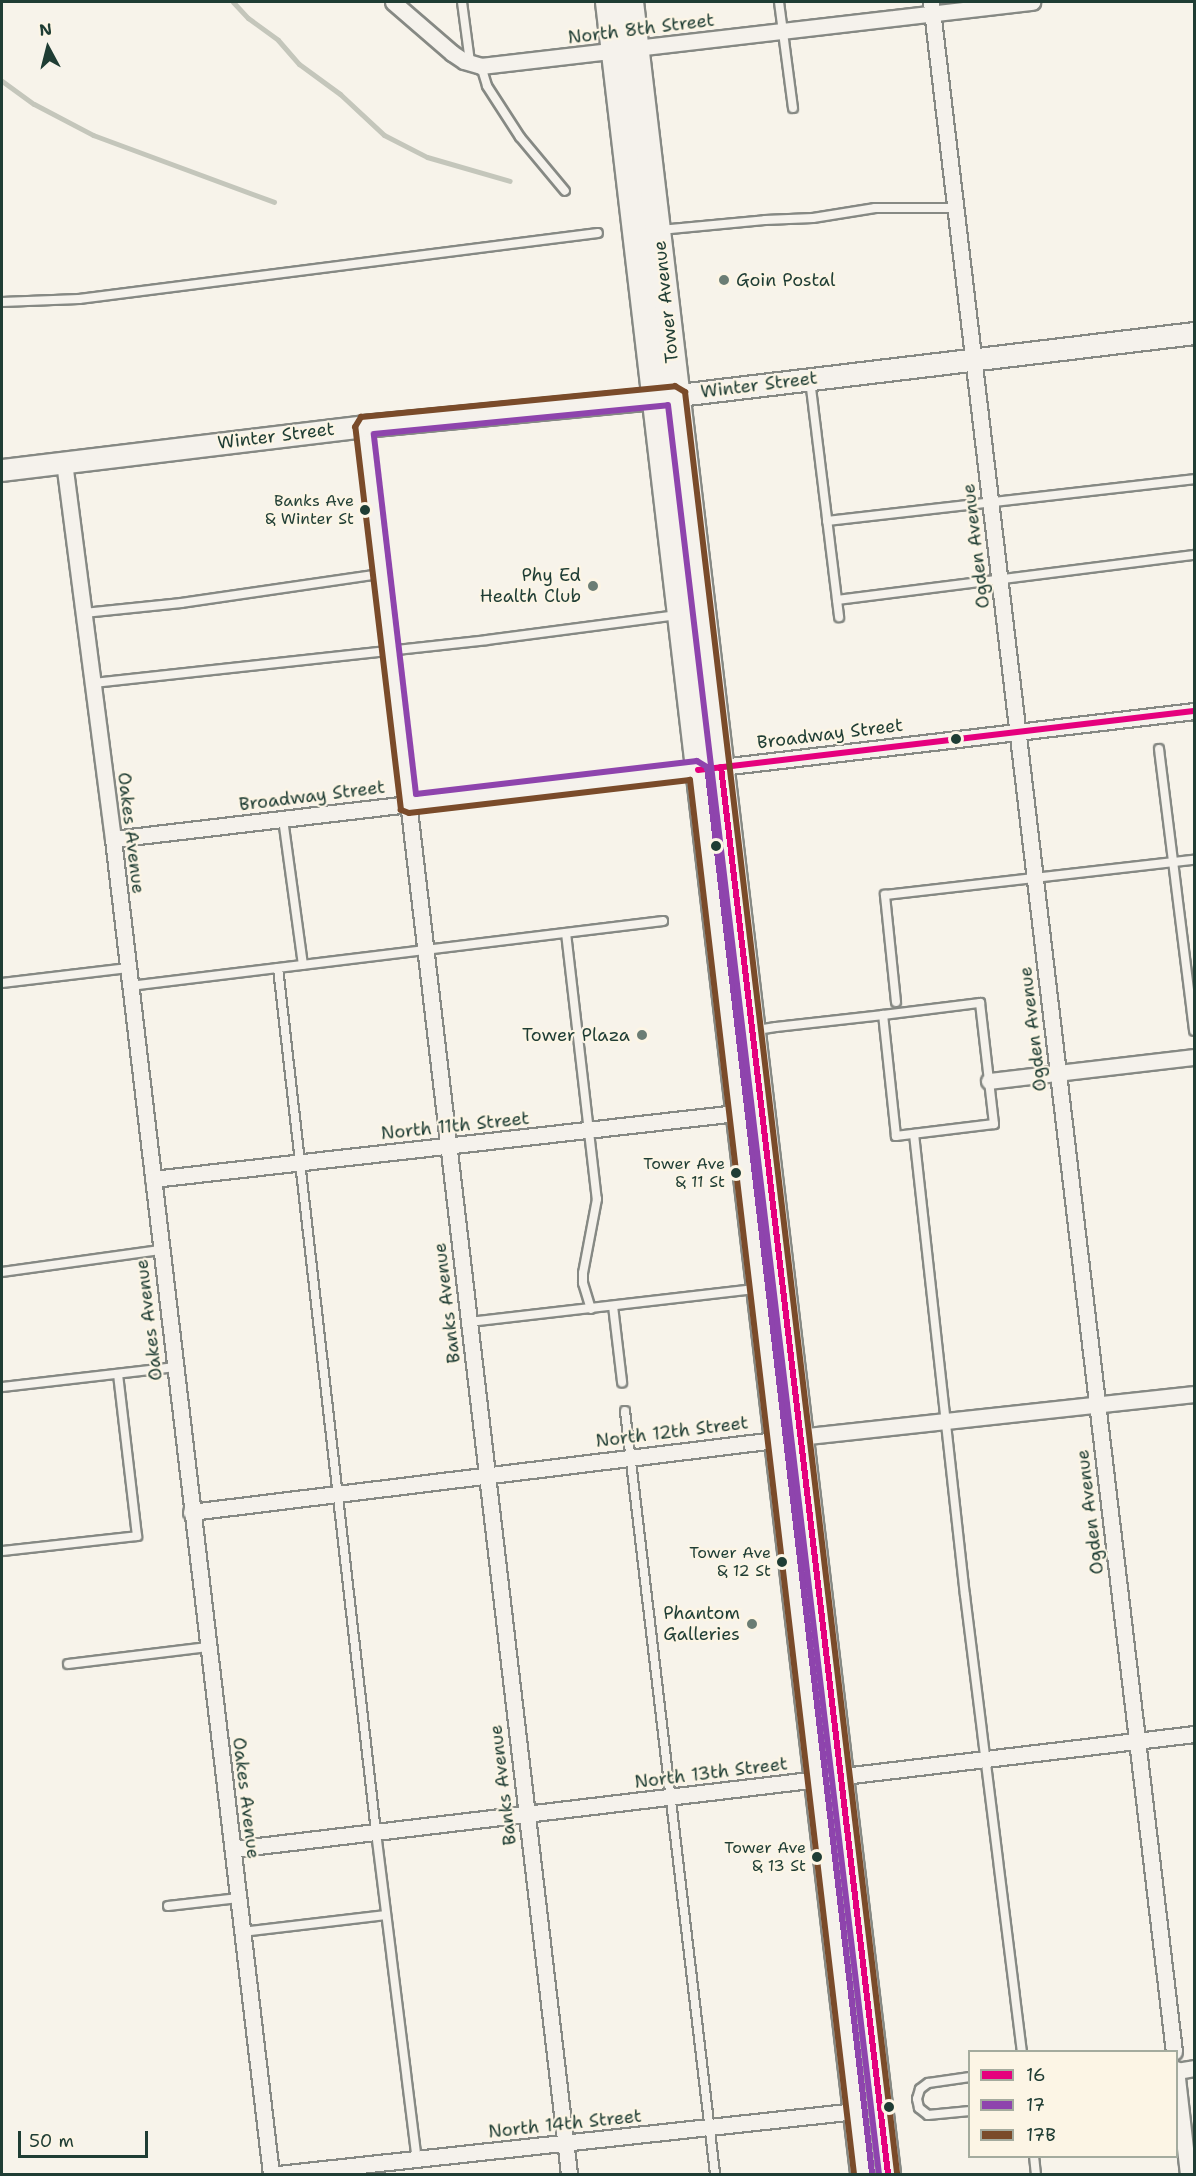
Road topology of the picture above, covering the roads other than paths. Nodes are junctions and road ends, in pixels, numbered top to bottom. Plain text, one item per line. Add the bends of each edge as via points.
1 (393, 2) edge
2 (462, 2) edge
3 (608, 2) edge
4 (631, 2) edge
5 (778, 2) edge
6 (1032, 2) edge
7 (932, 7) edge
8 (782, 32) junction
9 (625, 51) junction
10 (475, 65) junction
11 (793, 108) dead end
12 (566, 191) dead end
13 (955, 208) junction
14 (658, 230) junction
15 (598, 232) dead end
16 (2, 302) edge
17 (1194, 333) edge
18 (974, 359) junction
19 (810, 379) junction
20 (665, 396) junction
21 (364, 426) junction
22 (64, 462) junction
23 (2, 470) edge
24 (1194, 479) edge
25 (990, 502) junction
26 (827, 520) junction
27 (1194, 555) edge
28 (381, 574) junction
29 (999, 578) junction
30 (837, 600) junction
31 (84, 613) junction
32 (679, 615) junction
33 (839, 617) dead end
34 (390, 651) junction
35 (93, 683) junction
36 (1194, 711) edge
37 (1018, 732) junction
38 (1160, 749) dead end
39 (710, 768) junction
40 (408, 804) junction
41 (283, 819) junction
42 (113, 839) junction
43 (1194, 860) edge
44 (1175, 862) junction
45 (1035, 878) junction
46 (663, 921) dead end
47 (566, 933) junction
48 (425, 950) junction
49 (303, 965) junction
50 (128, 968) junction
51 (278, 968) junction
52 (2, 983) edge
53 (130, 986) junction
54 (896, 1002) dead end
55 (883, 1015) junction
56 (751, 1030) junction
57 (1194, 1031) edge
58 (1194, 1057) edge
59 (1058, 1073) junction
60 (989, 1081) junction
61 (750, 1112) junction
62 (590, 1130) junction
63 (914, 1134) junction
64 (448, 1147) junction
65 (302, 1163) junction
66 (153, 1179) junction
67 (161, 1250) junction
68 (2, 1272) edge
69 (759, 1288) junction
70 (613, 1306) junction
71 (591, 1309) junction
72 (468, 1322) junction
73 (174, 1367) junction
74 (118, 1374) junction
75 (622, 1382) dead end
76 (2, 1387) edge
77 (1194, 1394) edge
78 (1097, 1404) junction
79 (625, 1411) dead end
80 (946, 1421) junction
81 (789, 1438) junction
82 (630, 1457) junction
83 (486, 1476) junction
84 (339, 1493) junction
85 (191, 1512) junction
86 (2, 1551) edge
87 (208, 1647) junction
88 (68, 1664) dead end
89 (1194, 1734) edge
90 (1136, 1742) junction
91 (987, 1760) junction
92 (829, 1778) junction
93 (671, 1797) junction
94 (526, 1814) junction
95 (376, 1832) junction
96 (233, 1849) junction
97 (239, 1898) junction
98 (168, 1906) dead end
99 (386, 1915) junction
100 (242, 1932) junction
101 (1022, 2050) edge
102 (1174, 2050) edge
103 (1194, 2068) edge
104 (1178, 2070) edge
105 (968, 2077) edge
106 (1178, 2088) edge
107 (856, 2111) junction
108 (968, 2111) edge
109 (711, 2128) junction
110 (565, 2143) junction
111 (417, 2158) junction
112 (1034, 2158) edge
113 (271, 2175) edge
114 (278, 2175) edge
115 (569, 2175) edge
116 (715, 2175) edge
117 (863, 2175) edge
118 (878, 2175) edge
119 (888, 2175) edge
120 (1036, 2175) edge
121 (1188, 2175) edge

1 - 10 street via 442,45
2 - 10 lane
3 - 9 main road, Tower Avenue
4 - 9 main road, Tower Avenue
5 - 8 lane
6 - 7 street, North 8th Street
7 - 8 street, North 8th Street
7 - 13 street, Ogden Avenue
8 - 9 street, North 8th Street
8 - 11 lane
9 - 10 street, North 8th Street
9 - 14 main road, Tower Avenue
9 - 20 main road, Tower Avenue
10 - 12 lane via 537,160
13 - 14 lane via 875,208 813,218
13 - 18 street, Ogden Avenue
14 - 20 main road, Tower Avenue
15 - 16 lane via 79,299
17 - 18 street, Winter Street
18 - 19 street, Winter Street
18 - 25 street, Ogden Avenue
19 - 20 street, Winter Street
19 - 26 lane
20 - 21 street, Winter Street
20 - 32 main road, Tower Avenue
20 - 39 main road, Tower Avenue
21 - 22 street, Winter Street
21 - 28 street, Banks Avenue
22 - 23 street, Winter Street
22 - 31 street, Oakes Avenue
24 - 25 lane
25 - 26 lane
25 - 29 street, Ogden Avenue
26 - 30 lane
27 - 29 lane
28 - 31 lane
28 - 34 street, Banks Avenue
29 - 30 lane
29 - 37 street, Ogden Avenue
30 - 33 lane
31 - 35 street, Oakes Avenue
32 - 34 lane
32 - 39 main road, Tower Avenue
34 - 35 lane
34 - 40 street, Banks Avenue
35 - 42 street, Oakes Avenue
36 - 37 street, Broadway Street
37 - 39 street, Broadway Street
37 - 45 street, Ogden Avenue
38 - 44 lane
39 - 40 street, Broadway Street
39 - 56 main road, Tower Avenue
39 - 61 main road, Tower Avenue
40 - 41 street, Broadway Street
40 - 48 street, Banks Avenue
41 - 42 street, Broadway Street
41 - 49 lane
42 - 50 street, Oakes Avenue
43 - 44 lane
44 - 45 lane
44 - 57 lane
45 - 54 lane via 885,895
45 - 59 street, Ogden Avenue
46 - 47 lane
47 - 48 lane
47 - 62 lane
48 - 49 lane
48 - 64 street, Banks Avenue
49 - 51 lane
50 - 52 lane
50 - 53 street, Oakes Avenue
51 - 53 lane
51 - 65 lane
53 - 66 street, Oakes Avenue
55 - 56 lane
55 - 60 lane via 980,1004
55 - 63 lane via 896,1136
56 - 61 main road, Tower Avenue
58 - 59 street
59 - 60 street
59 - 78 street, Ogden Avenue
60 - 63 lane via 994,1124
61 - 62 street, North 11th Street
61 - 69 main road, Tower Avenue
61 - 81 main road, Tower Avenue
62 - 64 street, North 11th Street
62 - 71 lane via 597,1213 583,1283
63 - 80 lane
64 - 65 street, North 11th Street
64 - 72 street, Banks Avenue
65 - 66 street, North 11th Street
65 - 84 lane
66 - 67 street, Oakes Avenue
67 - 68 lane
67 - 73 street, Oakes Avenue
69 - 70 lane
69 - 81 main road, Tower Avenue
70 - 71 lane
70 - 75 lane
71 - 72 lane
72 - 83 street, Banks Avenue
73 - 74 lane
73 - 85 street, Oakes Avenue
74 - 76 lane
74 - 86 lane via 136,1536
77 - 78 street, North 12th Street
78 - 80 street, North 12th Street
78 - 90 street, Ogden Avenue
79 - 82 lane
80 - 81 street, North 12th Street
80 - 91 lane
81 - 82 street, North 12th Street
81 - 92 main road, Tower Avenue
82 - 83 street, North 12th Street
82 - 93 lane
83 - 84 street, North 12th Street
83 - 94 street, Banks Avenue
84 - 85 street, North 12th Street
84 - 95 lane
85 - 87 street, Oakes Avenue
87 - 88 lane
87 - 96 street, Oakes Avenue
89 - 90 street, North 13th Street
90 - 91 street, North 13th Street
90 - 102 street, Ogden Avenue
91 - 92 street, North 13th Street
91 - 101 lane
92 - 93 street, North 13th Street
92 - 107 main road, Tower Avenue
92 - 119 main road, Tower Avenue
93 - 94 street, North 13th Street
93 - 109 lane
94 - 95 street, North 13th Street
94 - 110 street, Banks Avenue
95 - 96 street, North 13th Street
95 - 99 lane
96 - 97 street, Oakes Avenue
97 - 98 lane
97 - 100 street, Oakes Avenue
99 - 100 lane
99 - 111 lane
100 - 113 street, Oakes Avenue
103 - 104 street
105 - 108 lane via 928,2083 920,2089 917,2099 919,2108 928,2115
106 - 121 street
107 - 109 street, North 14th Street
107 - 117 main road, Tower Avenue
107 - 118 main road via 864,2112 870,2119
109 - 110 street, North 14th Street
109 - 116 lane
110 - 111 street, North 14th Street
110 - 115 street, Banks Avenue
111 - 114 street, North 14th Street
112 - 120 lane

